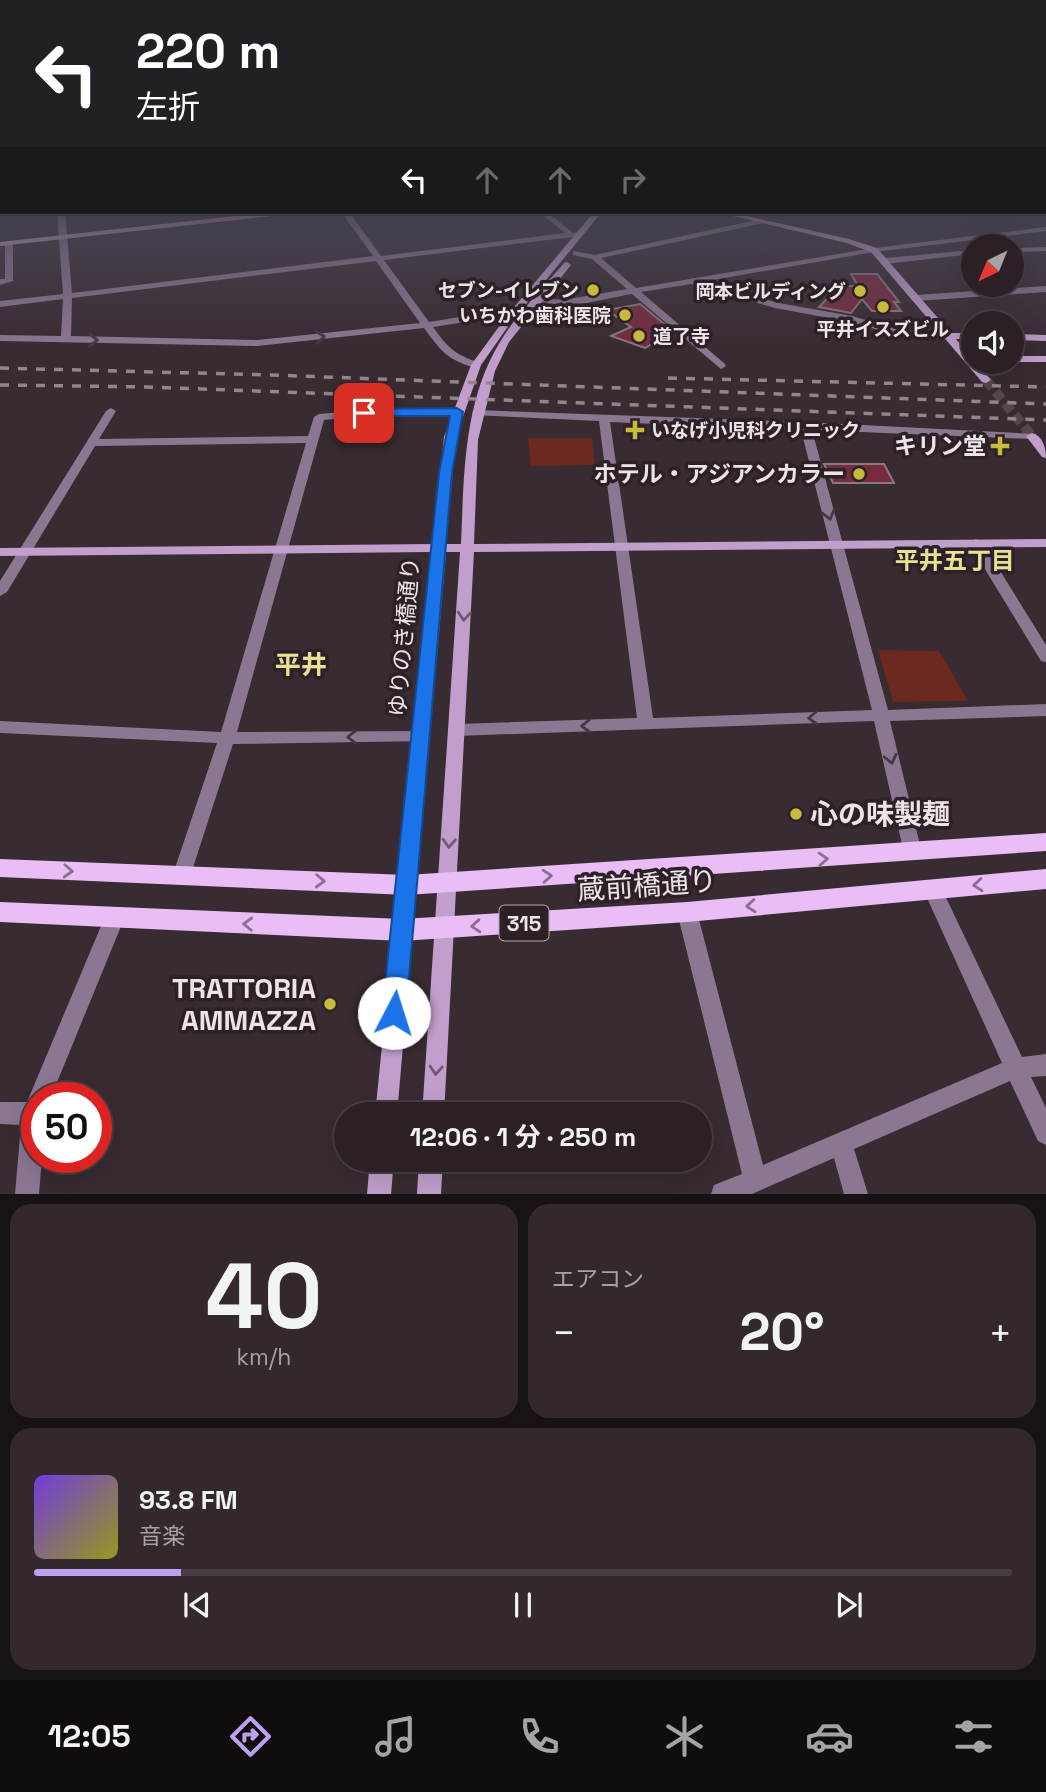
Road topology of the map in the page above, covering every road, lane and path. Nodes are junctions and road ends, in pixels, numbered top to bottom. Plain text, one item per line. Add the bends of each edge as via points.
1 (40, 240) edge
2 (62, 240) edge
3 (365, 240) edge
4 (519, 240) edge
5 (569, 240) edge
6 (587, 240) edge
7 (675, 240) edge
8 (841, 240) edge
9 (958, 240) edge
10 (5, 244) edge
11 (1046, 249) edge
12 (874, 250) junction
13 (1024, 250) edge
14 (576, 253) junction
15 (961, 253) edge
16 (377, 257) junction
17 (595, 257) junction
18 (885, 261) junction
19 (0, 282) edge
20 (691, 282) junction
21 (1046, 289) edge
22 (636, 291) junction
23 (68, 296) junction
24 (916, 298) junction
25 (537, 300) junction
26 (0, 304) edge
27 (509, 319) junction
28 (426, 325) junction
29 (950, 336) junction
30 (961, 336) edge
31 (1024, 337) edge
32 (0, 338) edge
33 (1046, 338) edge
34 (66, 339) junction
35 (961, 348) edge
36 (1024, 359) edge
37 (1046, 359) edge
38 (475, 365) junction
39 (721, 366) dead end
40 (982, 374) edge
41 (986, 380) tunnel mouth
42 (111, 411) dead end
43 (457, 412) junction
44 (477, 413) junction
45 (604, 417) junction
46 (805, 425) junction
47 (1031, 436) junction
48 (314, 439) junction
49 (92, 443) junction
50 (1046, 446) edge
51 (1046, 456) edge
52 (836, 543) junction
53 (976, 543) junction
54 (1046, 543) edge
55 (621, 545) junction
56 (466, 547) junction
57 (439, 548) junction
58 (281, 550) junction
59 (0, 551) edge
60 (26, 551) junction
61 (0, 592) edge
62 (1046, 657) edge
63 (1046, 710) edge
64 (881, 715) junction
65 (646, 724) junction
66 (0, 727) edge
67 (456, 730) junction
68 (421, 737) junction
69 (227, 738) junction
70 (1046, 842) edge
71 (913, 853) junction
72 (0, 868) edge
73 (181, 877) junction
74 (1046, 879) edge
75 (447, 883) junction
76 (407, 885) junction
77 (932, 889) junction
78 (0, 912) edge
79 (687, 912) junction
80 (114, 919) junction
81 (444, 928) junction
82 (402, 930) junction
83 (1046, 1065) edge
84 (1015, 1068) junction
85 (47, 1082) edge
86 (387, 1102) edge
87 (434, 1102) edge
88 (21, 1109) edge
89 (0, 1112) edge
90 (1046, 1133) edge
91 (841, 1143) junction
92 (381, 1172) edge
93 (430, 1172) edge
94 (29, 1173) edge
95 (755, 1179) junction
96 (27, 1194) edge
97 (379, 1194) edge
98 (429, 1194) edge
99 (723, 1194) edge
100 (856, 1194) edge

1 - 10 main road
2 - 23 street
3 - 16 street
4 - 16 street
5 - 27 main road, ゆりのき橋通り
6 - 14 main road
7 - 17 street
8 - 12 main road
9 - 12 street
10 - 19 street via 9,281
11 - 13 street
12 - 18 main road
12 - 20 street
14 - 17 street
14 - 25 main road
15 - 18 street
16 - 23 street
16 - 28 street
17 - 22 street
18 - 24 main road
20 - 22 street
20 - 29 street via 898,333
21 - 24 street
22 - 25 street via 563,303
22 - 39 street
23 - 26 street
23 - 34 street
24 - 29 main road
25 - 44 main road via 505,341
27 - 28 street via 478,317
27 - 38 main road, ゆりのき橋通り
34 -> 28 street via 257,343
28 - 38 street via 455,358
29 - 30 main road
29 - 35 main road
31 - 33 main road
32 - 34 street
36 - 37 main road
38 - 43 main road, ゆりのき橋通り
40 - 41 main road
42 - 49 street
43 - 48 street via 387,411 319,417
43 - 57 main road, ゆりのき橋通り via 450,437
44 - 45 street
44 - 56 main road
45 - 46 street
45 - 55 street
46 - 47 street
46 -> 52 street
47 - 50 main road
47 - 51 main road
48 - 49 street
48 - 58 street
49 - 60 street
52 - 53 main road
52 - 55 main road
52 - 64 street
53 - 54 main road
53 - 62 street
55 - 56 main road
55 - 65 street
56 - 57 main road
56 -> 67 main road
57 - 58 main road
57 - 68 main road, ゆりのき橋通り
58 - 60 main road
58 - 69 street
59 - 60 main road
60 - 61 street
63 - 64 street
64 -> 65 street
64 -> 71 street
65 -> 67 street
66 - 69 street
67 -> 75 main road
68 -> 69 street
68 - 76 main road, ゆりのき橋通り
69 - 73 street
70 - 71 main road, 蔵前橋通り / 315
75 -> 71 main road, 蔵前橋通り / 315
72 -> 73 main road, 蔵前橋通り / 315
73 -> 76 main road, 蔵前橋通り / 315
74 -> 77 main road, 蔵前橋通り / 315
75 - 76 main road, 蔵前橋通り / 315
75 - 81 main road
76 - 82 main road, ゆりのき橋通り
77 -> 79 main road, 蔵前橋通り / 315
77 - 84 street
78 - 80 main road, 蔵前橋通り / 315
79 -> 81 main road, 蔵前橋通り / 315
79 - 95 street
82 -> 80 main road, 蔵前橋通り / 315
80 - 85 street
81 - 82 main road, 蔵前橋通り / 315
81 -> 87 main road
82 - 86 main road, ゆりのき橋通り
83 - 84 street
84 - 90 street
84 - 91 street
88 - 89 street
91 - 95 street
91 - 100 street
92 - 97 main road
93 - 98 main road
94 - 96 street
95 - 99 street

